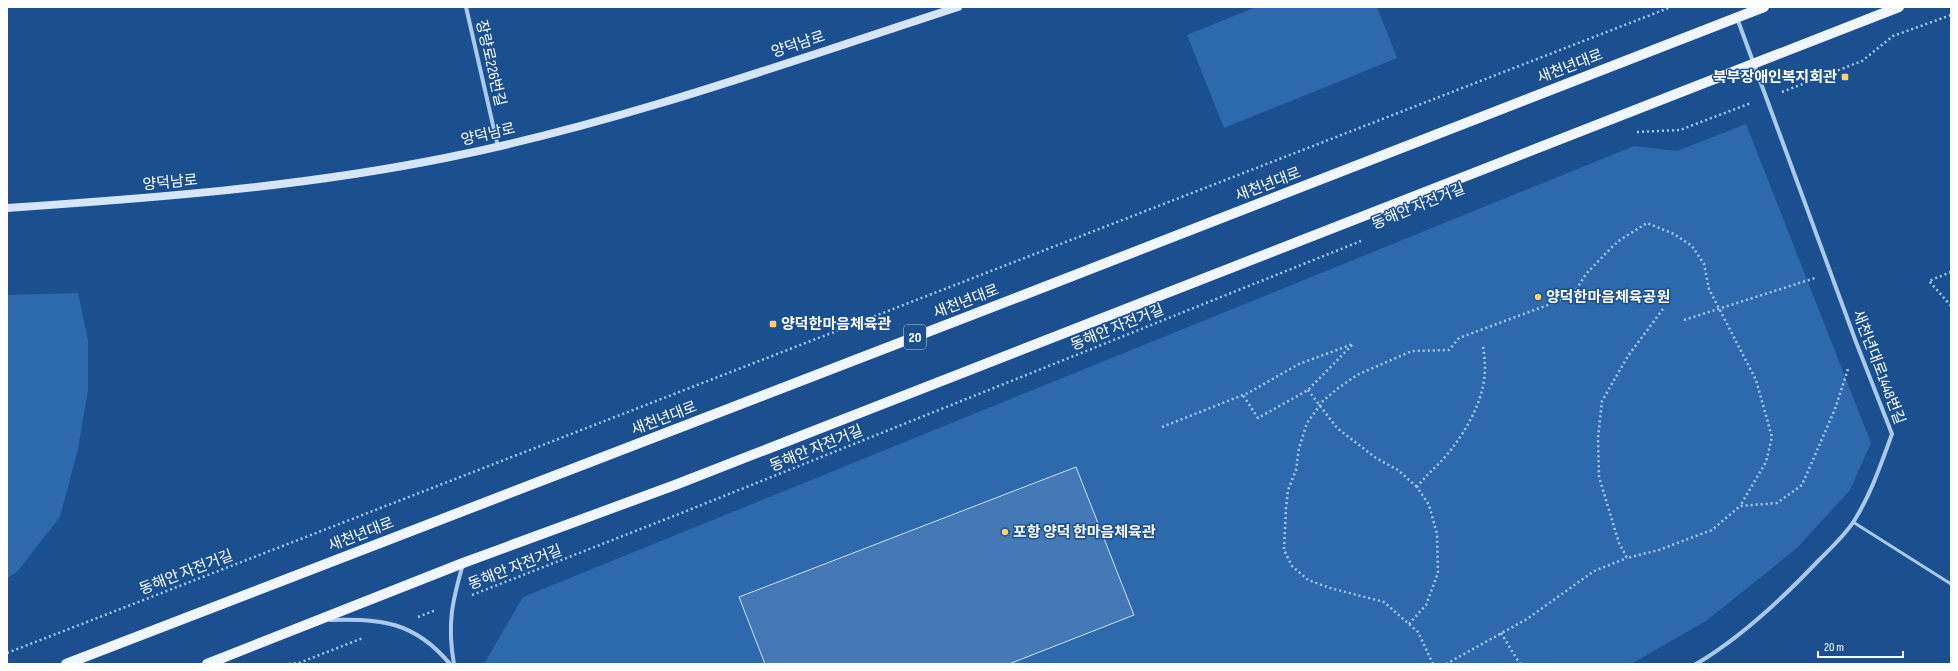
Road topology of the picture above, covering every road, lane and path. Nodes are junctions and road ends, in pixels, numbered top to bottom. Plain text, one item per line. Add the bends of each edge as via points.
1 (466, 7) edge
2 (958, 7) edge
3 (1671, 7) edge
4 (1764, 7) edge
5 (1899, 7) edge
6 (1951, 15) edge
7 (1736, 18) junction
8 (1753, 63) junction
9 (1766, 98) junction
10 (1631, 132) dead end
11 (498, 147) junction
12 (7, 208) edge
13 (1365, 239) dead end
14 (1951, 272) edge
15 (1830, 273) junction
16 (1951, 306) edge
17 (1663, 309) dead end
18 (1718, 309) junction
19 (1684, 320) dead end
20 (1856, 342) junction
21 (1483, 345) dead end
22 (1308, 390) junction
23 (1243, 395) junction
24 (1320, 406) junction
25 (1162, 427) dead end
26 (1417, 487) junction
27 (1740, 506) junction
28 (1853, 522) junction
29 (1627, 558) junction
30 (463, 563) junction
31 (1951, 584) edge
32 (452, 603) junction
33 (321, 620) junction
34 (1409, 624) junction
35 (396, 626) junction
36 (1501, 633) junction
37 (7, 653) edge
38 (66, 664) edge
39 (207, 664) edge
40 (289, 664) edge
41 (450, 664) edge
42 (454, 664) edge
43 (1434, 664) edge
44 (1446, 664) edge
45 (1520, 664) edge
46 (1696, 664) edge

1 - 11 street, 장량로226번길
2 - 11 street, 양덕남로 via 705,89
3 - 37 path, 동해안 자전거길
4 - 7 main road, 새천년대로 / 20
5 - 8 main road
6 - 9 path via 1893,36 1862,61
7 - 8 street, 새천년대로1448번길
7 - 38 main road, 새천년대로 / 20
8 - 9 street, 새천년대로1448번길
8 - 30 main road via 674,485
9 - 10 path via 1680,130
9 - 15 street, 새천년대로1448번길
11 - 12 street, 양덕남로 via 372,172 288,184 184,195
13 - 32 path, 동해안 자전거길
14 - 16 path via 1929,281
15 - 18 path
15 - 20 street, 새천년대로1448번길
17 - 29 path via 1628,356 1602,400 1598,438 1599,477 1619,543
18 - 19 path
18 - 24 path via 1709,289 1704,264 1692,246 1674,234 1647,223 1610,249 1586,274 1572,296 1459,338 1449,350 1412,350 1357,375 1337,389
18 - 27 path via 1756,380 1772,437 1766,462
20 - 27 path via 1835,409 1802,485 1777,503
20 - 28 street, 새천년대로1448번길 via 1892,434 1868,496
21 - 26 path via 1485,369 1482,392 1471,419 1450,452
22 - 23 path via 1258,418
22 - 23 path via 1352,344 1298,364
22 - 24 path
23 - 25 path
24 - 26 path via 1337,428 1376,458 1398,470
24 - 34 path via 1307,423 1299,448 1296,470 1288,490 1284,550 1292,566 1308,580 1384,602
26 - 34 path via 1430,505 1437,534 1438,573 1426,605
27 - 29 path via 1712,530 1659,550
28 - 31 lane
28 - 46 street, 새천년대로1448번길 via 1809,571 1762,615
29 - 36 path via 1594,571 1527,619
30 - 32 street
30 - 33 main road
32 - 35 path, 동해안 자전거길
32 - 42 street via 451,646
33 - 35 street via 364,618 389,622
33 - 39 main road
34 - 43 path via 1418,632
35 - 40 path, 동해안 자전거길 via 299,663
35 - 41 street via 428,642
36 - 44 path
36 - 45 path

